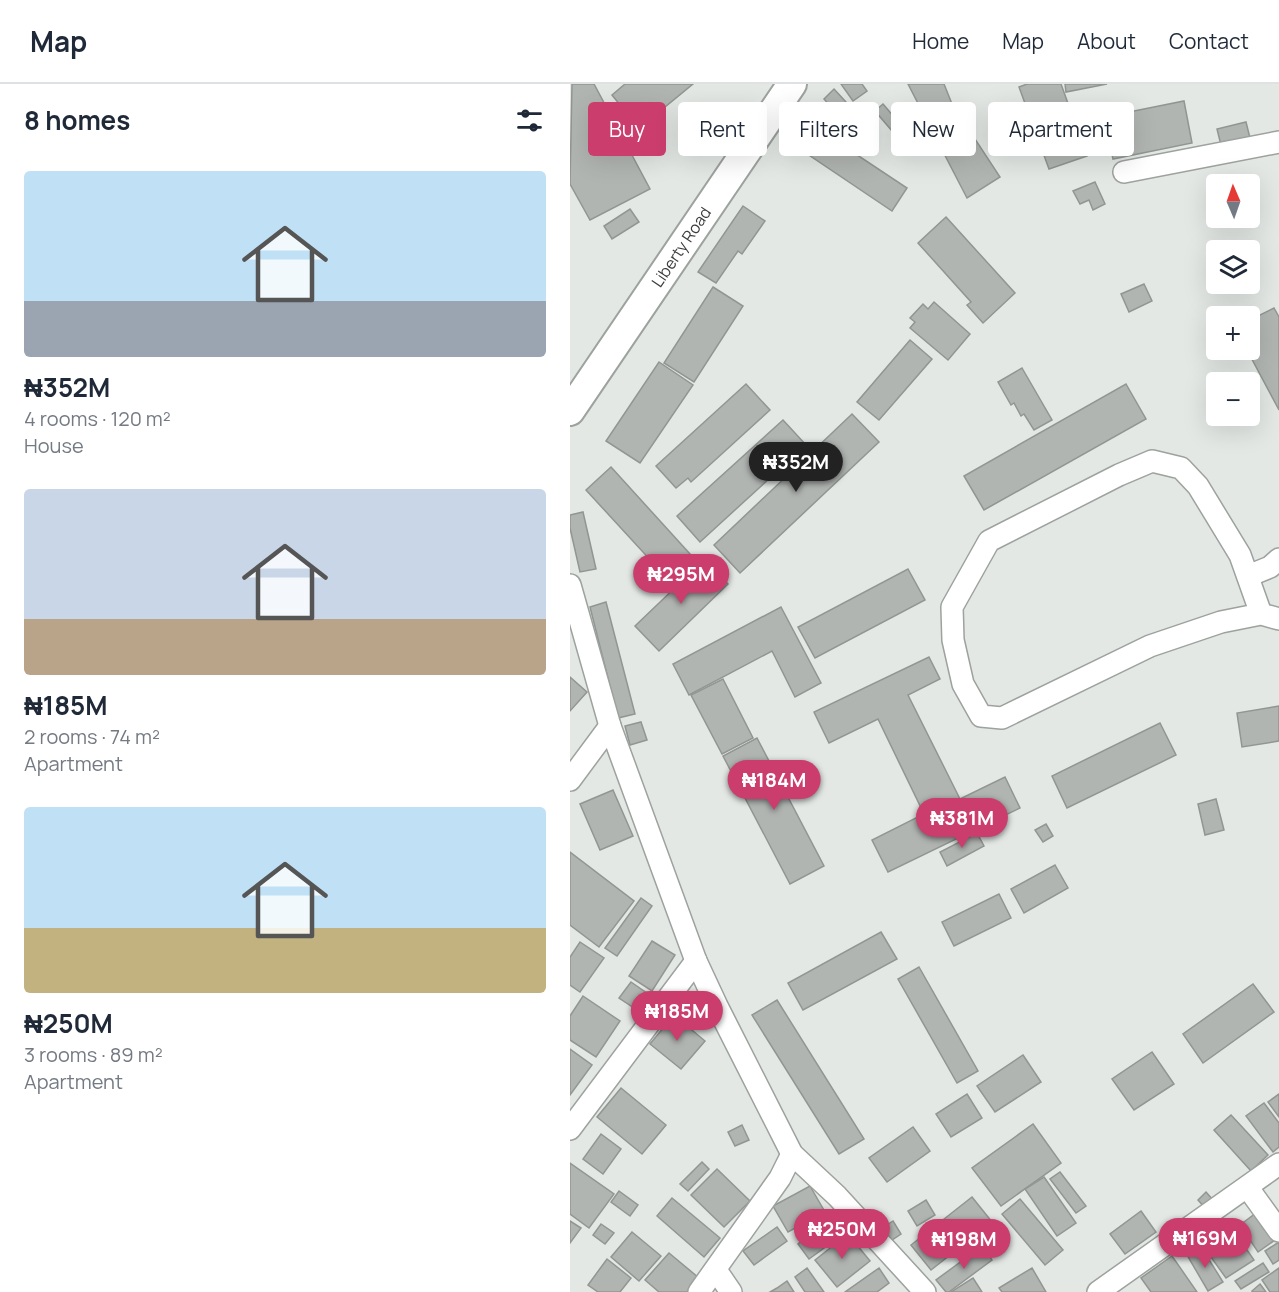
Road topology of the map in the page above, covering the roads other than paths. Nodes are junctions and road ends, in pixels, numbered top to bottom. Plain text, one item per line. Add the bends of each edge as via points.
1 (792, 84) edge
2 (1279, 142) edge
3 (1124, 172) dead end
4 (570, 411) edge
5 (1279, 559) edge
6 (1248, 576) junction
7 (570, 585) edge
8 (1270, 616) edge
9 (610, 726) junction
10 (570, 780) edge
11 (696, 961) junction
12 (570, 1129) edge
13 (792, 1154) junction
14 (1279, 1164) edge
15 (1248, 1188) junction
16 (1279, 1231) edge
17 (716, 1270) junction
18 (1123, 1285) edge
19 (699, 1292) edge
20 (731, 1292) edge
21 (925, 1292) edge
22 (1098, 1292) edge

1 - 4 street, Liberty Road
2 - 3 street
5 - 6 street
6 - 8 street
6 - 8 street via 1240,555 1198,486 1181,468 1152,461 989,541 952,607 953,640 963,684 981,716 1002,718 1150,646 1221,622
7 - 9 street
9 - 10 street
9 - 11 street
11 - 12 street
11 - 13 street
13 - 17 street via 780,1178
13 - 21 street via 837,1196
14 - 15 street
15 - 16 street
15 - 18 street
17 - 19 street
17 - 20 street
18 - 22 street

